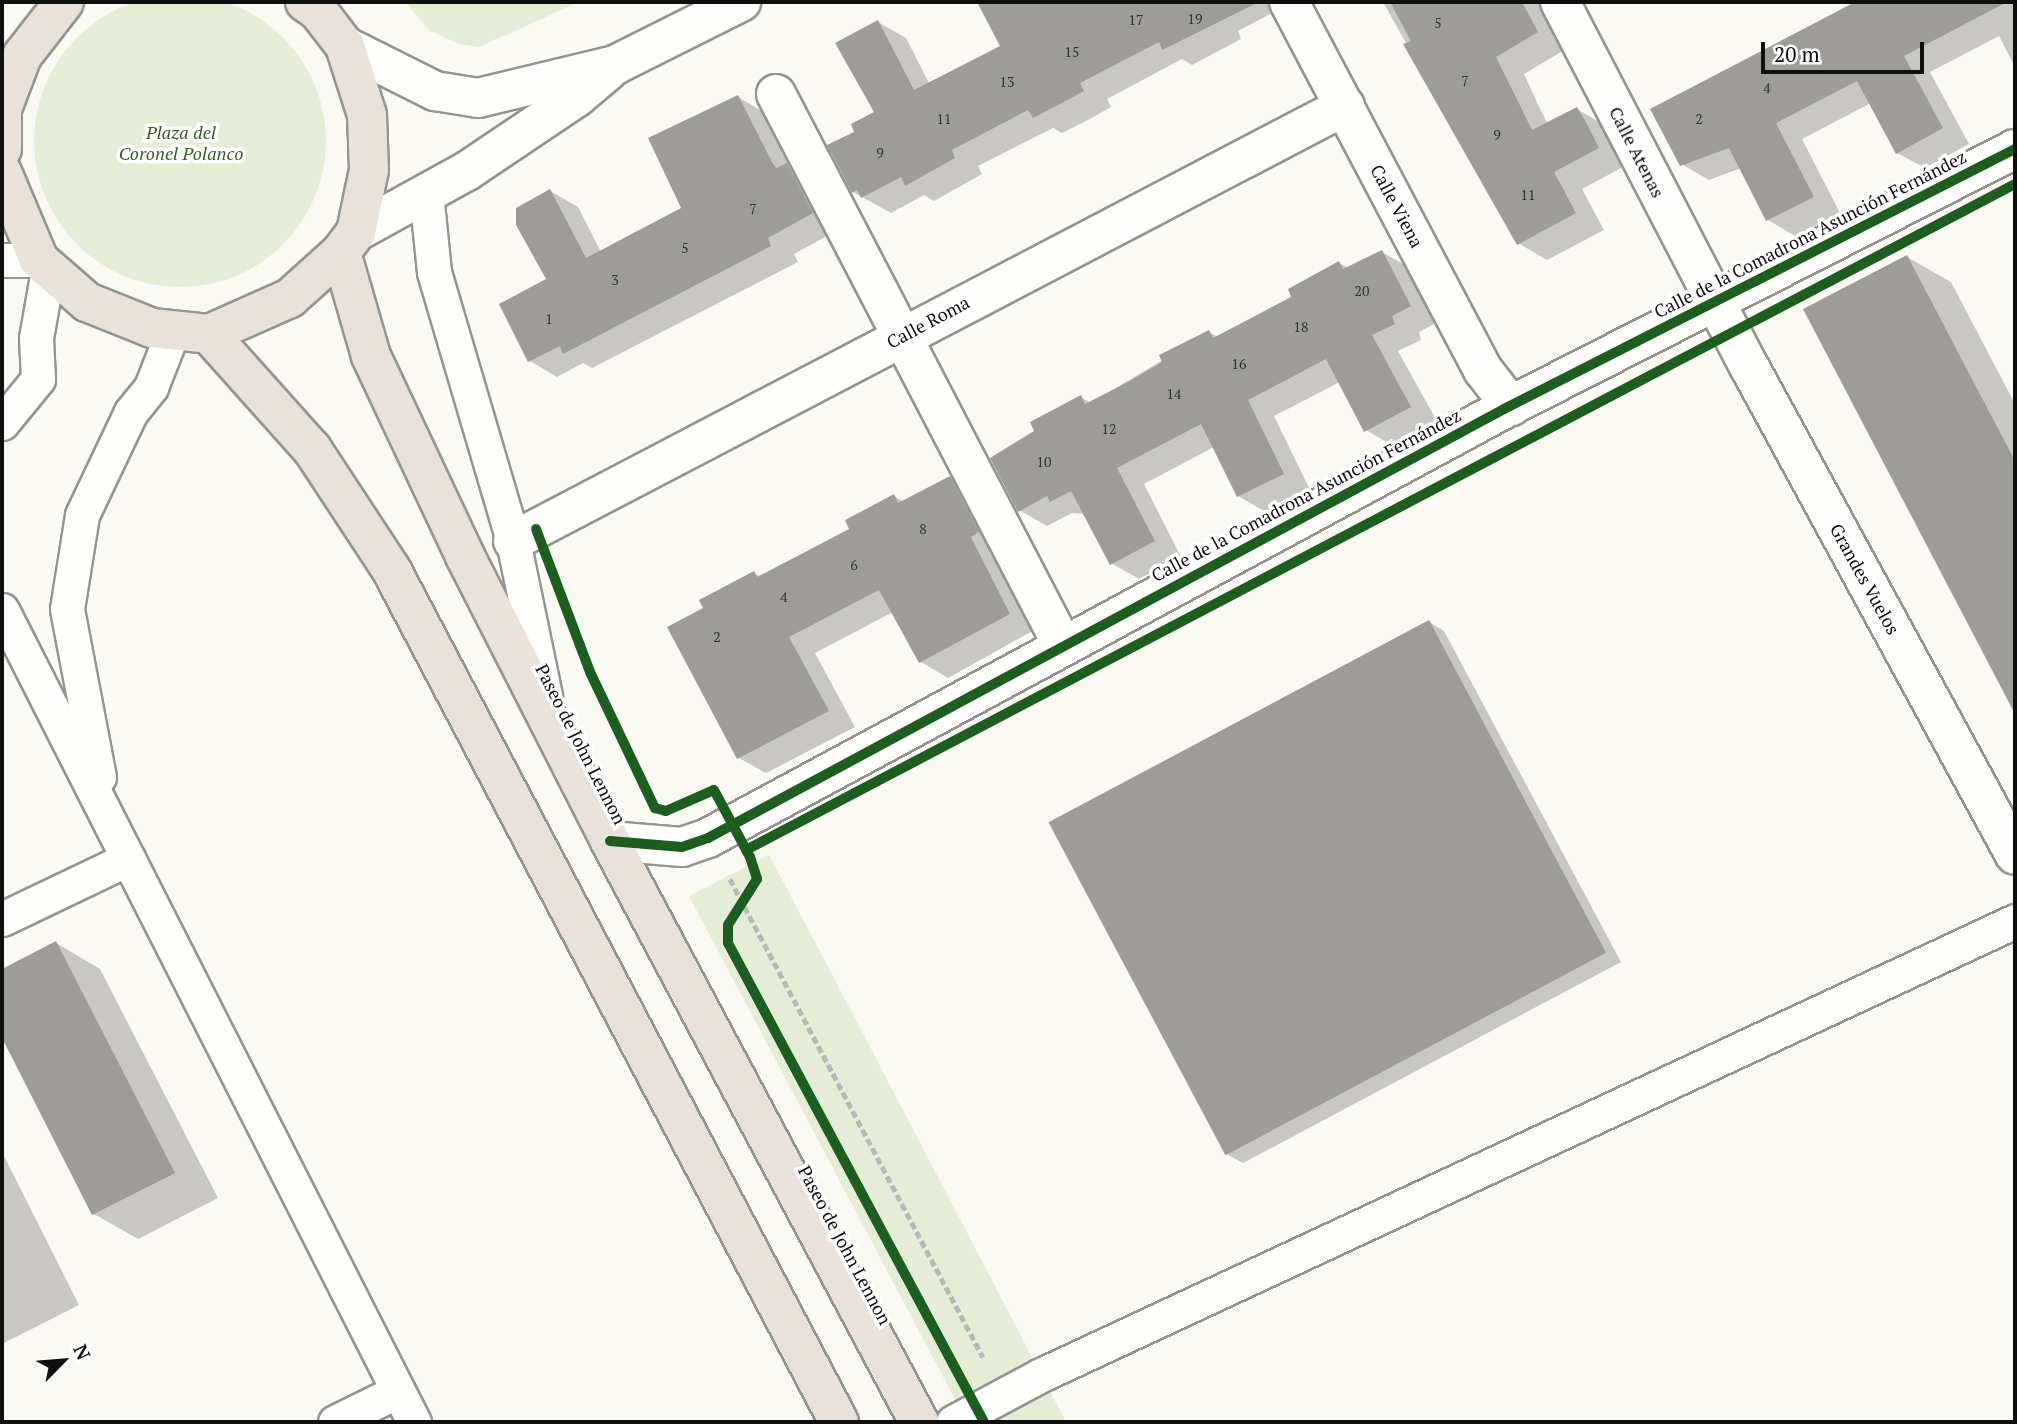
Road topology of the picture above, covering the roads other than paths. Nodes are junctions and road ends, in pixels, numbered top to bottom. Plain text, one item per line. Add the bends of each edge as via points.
1 (64, 2) edge
2 (304, 2) edge
3 (741, 2) edge
4 (1289, 2) edge
5 (1560, 2) edge
6 (345, 46) junction
7 (615, 65) junction
8 (776, 94) dead end
9 (1345, 106) junction
10 (2, 149) edge
11 (2015, 149) edge
12 (2, 172) edge
13 (426, 193) junction
14 (348, 242) junction
15 (2, 260) edge
16 (43, 265) junction
17 (1716, 302) junction
18 (191, 332) junction
19 (902, 336) junction
20 (1510, 406) junction
21 (2, 423) edge
22 (513, 541) junction
23 (2, 610) edge
24 (1063, 646) junction
25 (550, 722) junction
26 (107, 817) junction
27 (610, 841) junction
28 (2015, 855) edge
29 (128, 859) junction
30 (2, 919) edge
31 (2015, 921) edge
32 (398, 1391) junction
33 (335, 1422) edge
34 (414, 1422) edge
35 (839, 1422) edge
36 (919, 1422) edge
37 (954, 1422) edge

1 - 10 highway via 22,56 2,109
2 - 6 highway via 318,10
3 - 7 street
4 - 9 street, Calle Viena
5 - 17 street, Calle Atenas
6 - 7 street via 435,91 478,98
6 - 14 highway via 367,115 369,170
7 - 13 street via 577,97
8 - 19 street
9 - 19 street, Calle Roma
9 - 20 street, Calle Viena via 1483,370
11 - 17 street, Calle de la Comadrona Asunción Fernández
12 - 16 highway
13 - 14 street
13 - 22 lane via 434,272
14 - 18 highway via 290,298
14 - 25 highway, Paseo de John Lennon via 371,356
15 - 16 lane
16 - 18 highway via 87,302 152,328
16 - 21 lane via 36,338 38,379
17 - 20 street, Calle de la Comadrona Asunción Fernández
17 - 28 street, Grandes Vuelos
18 - 26 lane via 131,412 82,515 67,610
18 - 35 highway via 312,449 392,571
19 - 22 street, Calle Roma
19 - 24 street
20 - 24 street, Calle de la Comadrona Asunción Fernández
22 - 25 lane
23 - 26 lane
24 - 27 street, Calle de la Comadrona Asunción Fernández via 697,843 653,848
25 - 27 highway, Paseo de John Lennon
26 - 29 lane
27 - 36 highway, Paseo de John Lennon
29 - 30 lane
29 - 32 lane
31 - 37 lane
32 - 33 lane
32 - 34 lane

